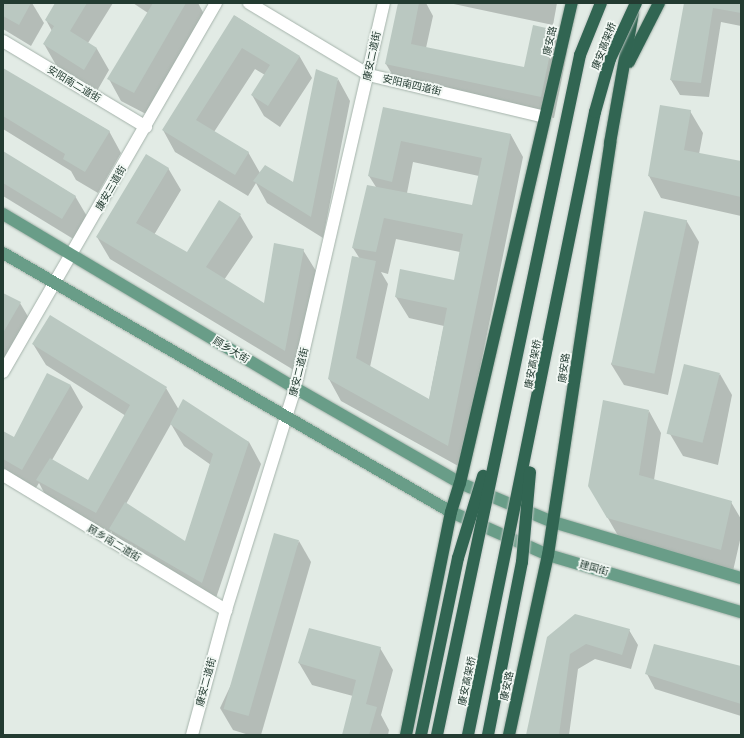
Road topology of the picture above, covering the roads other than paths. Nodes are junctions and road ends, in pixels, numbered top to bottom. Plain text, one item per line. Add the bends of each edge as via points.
1 (216, 3) edge
2 (250, 3) edge
3 (384, 3) edge
4 (572, 3) edge
5 (600, 3) edge
6 (636, 3) edge
7 (659, 3) edge
8 (3, 40) edge
9 (369, 75) junction
10 (622, 77) junction
11 (545, 117) junction
12 (146, 127) junction
13 (3, 214) edge
14 (3, 252) edge
15 (72, 255) junction
16 (56, 283) junction
17 (3, 372) edge
18 (295, 388) junction
19 (504, 410) junction
20 (286, 418) junction
21 (534, 422) junction
22 (3, 475) edge
23 (460, 483) junction
24 (450, 512) junction
25 (553, 522) junction
26 (548, 555) junction
27 (741, 578) edge
28 (226, 610) junction
29 (741, 612) edge
30 (192, 735) edge
31 (406, 735) edge
32 (421, 735) edge
33 (437, 735) edge
34 (468, 735) edge
35 (488, 735) edge
36 (509, 735) edge

1 - 12 street, 康安三道街
2 - 9 street, 安阳南四道街
3 - 9 street, 康安二道街
4 - 11 highway, 康安路
5 - 19 highway, 康安高架桥, bridge via 580,55
6 - 10 highway, 康安路
6 - 21 highway, 康安高架桥, bridge via 610,59 595,112
7 - 10 highway
8 - 12 street, 安阳南二道街
9 - 11 street, 安阳南四道街
9 - 18 street, 康安二道街
10 - 25 highway, 康安路
11 - 23 highway, 康安路
12 - 15 street, 康安三道街
13 - 15 main road, 顾乡大街
14 - 16 main road
15 - 16 street, 康安三道街
15 - 18 main road, 顾乡大街
16 - 17 street, 康安三道街
16 - 20 main road
18 - 20 street, 康安二道街
18 - 23 main road, 顾乡大街
19 - 32 highway, bridge via 458,558
19 - 33 highway, 康安高架桥, bridge
20 - 24 main road
20 - 28 street, 康安二道街
21 - 34 highway, 康安高架桥, bridge
21 - 35 highway, bridge via 522,562
22 - 28 street, 顾乡南二道街
23 - 24 highway, 康安路
23 - 25 main road
24 - 26 main road, 建国街
24 - 31 highway, 康安路
25 - 26 highway, 康安路
25 - 27 main road
26 - 29 main road, 建国街
26 - 36 highway, 康安路
28 - 30 street, 康安二道街

